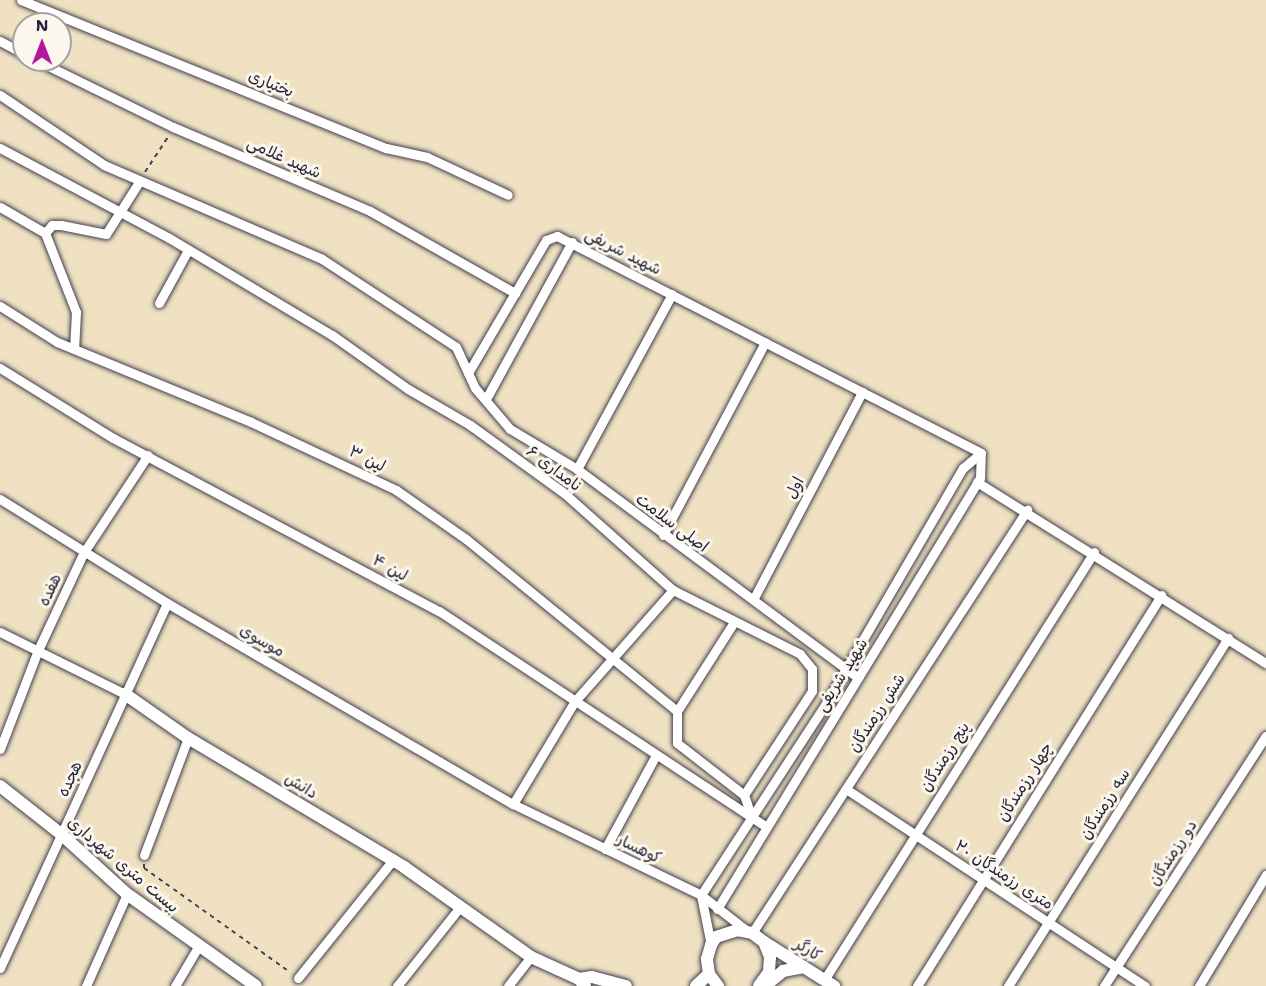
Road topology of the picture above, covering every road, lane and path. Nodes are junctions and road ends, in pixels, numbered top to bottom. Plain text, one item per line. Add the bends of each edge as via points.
1 (21, 0) edge
2 (61, 72) edge
3 (0, 95) edge
4 (173, 127) junction
5 (0, 148) edge
6 (138, 182) junction
7 (508, 195) dead end
8 (0, 207) edge
9 (122, 213) junction
10 (45, 233) junction
11 (572, 243) junction
12 (188, 250) junction
13 (515, 292) junction
14 (672, 294) junction
15 (159, 303) dead end
16 (0, 306) edge
17 (765, 342) junction
18 (74, 349) junction
19 (0, 368) edge
20 (468, 373) junction
21 (862, 392) junction
22 (486, 399) junction
23 (981, 453) junction
24 (148, 455) junction
25 (577, 469) junction
26 (977, 482) junction
27 (2, 501) edge
28 (1027, 510) junction
29 (0, 513) edge
30 (663, 535) junction
31 (84, 552) junction
32 (1094, 552) junction
33 (674, 590) junction
34 (1161, 595) junction
35 (754, 598) junction
36 (167, 603) junction
37 (734, 621) junction
38 (0, 632) edge
39 (1228, 638) junction
40 (38, 650) junction
41 (612, 657) junction
42 (1266, 663) edge
43 (844, 669) junction
44 (858, 678) junction
45 (125, 694) junction
46 (575, 701) junction
47 (677, 711) junction
48 (1266, 736) edge
49 (188, 738) junction
50 (0, 749) edge
51 (656, 754) junction
52 (0, 786) edge
53 (846, 789) junction
54 (744, 795) junction
55 (513, 804) junction
56 (752, 818) junction
57 (765, 826) junction
58 (61, 834) junction
59 (914, 834) junction
60 (605, 849) junction
61 (144, 855) joint
62 (393, 860) junction
63 (1266, 875) edge
64 (982, 878) junction
65 (127, 894) junction
66 (701, 895) junction
67 (460, 907) junction
68 (717, 909) junction
69 (1048, 922) junction
70 (749, 932) junction
71 (764, 942) junction
72 (711, 945) junction
73 (198, 947) junction
74 (531, 957) junction
75 (804, 967) junction
76 (1116, 967) junction
77 (0, 968) edge
78 (709, 974) junction
79 (298, 978) joint
80 (829, 983) edge
81 (579, 984) edge
82 (86, 986) edge
83 (176, 986) edge
84 (256, 986) edge
85 (397, 986) edge
86 (508, 986) edge
87 (626, 986) edge
88 (696, 986) edge
89 (718, 986) edge
90 (759, 986) edge
91 (765, 986) edge
92 (917, 986) edge
93 (1008, 986) edge
94 (1104, 986) edge
95 (1145, 986) edge
96 (1199, 986) edge

1 - 7 street, بختیاری via 386,148 428,157
2 - 4 street, شهید غلامی
3 - 6 street, اصلی سلامت via 104,165
4 - 6 path
4 - 13 street, شهید غلامی via 370,211
5 - 9 street, نامداری ۶
6 - 9 street
6 - 20 street, اصلی سلامت via 322,259 456,347
8 - 10 street
9 - 10 street via 106,234 61,225 52,225
9 - 12 street, نامداری ۶
10 - 18 street via 76,312
11 - 13 street via 557,236 546,240
11 - 14 street, شهید شریفی
11 - 22 street
12 - 15 street
12 - 33 street, نامداری ۶ via 470,425 564,493
13 - 20 street
14 - 17 street, شهید شریفی
14 - 25 street
16 - 18 street, لین ۳
17 - 21 street, شهید شریفی
17 - 30 street
18 - 41 street, لین ۳ via 259,425 396,490 444,523
19 - 24 street, لین ۴
20 - 22 street, اصلی سلامت
21 - 23 street, شهید شریفی
21 - 35 street, اول
22 - 25 street, اصلی سلامت via 510,429
23 - 26 street, شهید شریفی
23 - 43 street, شهید شریفی via 963,468
24 - 31 street, هفده
24 - 46 street, لین ۴ via 440,611
25 - 30 street, اصلی سلامت
26 - 28 street
26 - 44 street, شهید شریفی
27 - 29 street
27 - 31 street, موسوی
28 - 32 street
28 - 53 street, شش رزمندگان
30 - 35 street, اصلی سلامت
31 - 36 street, موسوی
31 - 40 street, هفده
32 - 34 street
32 - 59 street, پنج رزمندگان
33 - 37 street, نامداری ۶
33 - 41 street
34 - 39 street
34 - 64 street, چهار رزمندگان
35 - 43 street, اصلی سلامت
36 - 45 street, هجده
36 - 55 street, موسوی
37 - 47 street
37 - 54 street, نامداری ۶ via 779,640 800,654 812,669 812,691
38 - 40 street, دانش
39 - 42 street
39 - 69 street, سه رزمندگان
40 - 45 street, دانش
40 - 50 street, هفده
41 - 46 street
41 - 47 street, لین ۳
43 - 44 street, اصلی سلامت
43 - 56 street, شهید شریفی
44 - 57 street, شهید شریفی
45 - 49 street, دانش
45 - 58 street, هجده
46 - 51 street, لین ۴
46 - 55 street
47 - 54 street via 677,743
48 - 76 street, دو رزمندگان
49 - 61 street
49 - 62 street, دانش
51 - 56 street, لین ۴
51 - 60 street
52 - 58 street, بیست متری شهرداری
53 - 59 street, ۲۰ متری رزمندگان
53 - 70 street, شش رزمندگان
54 - 56 street
55 - 60 street, کوهسار
56 - 57 street, لین ۴
56 - 66 street, شهید شریفی
57 - 68 street, شهید شریفی
58 - 65 street, بیست متری شهرداری
58 - 77 street, هجده
59 - 64 street, ۲۰ متری رزمندگان
59 - 80 street, پنج رزمندگان
60 - 66 street, کوهسار
61 - 79 path via 144,868
62 - 67 street, دانش
62 - 79 street
63 - 96 street
64 - 69 street, ۲۰ متری رزمندگان
64 - 92 street, چهار رزمندگان
65 - 73 street, بیست متری شهرداری
65 - 82 street
66 - 68 street, کوهسار
66 - 72 street
67 - 74 street, دانش
67 - 85 street
68 - 70 street, کوهسار
69 - 76 street, ۲۰ متری رزمندگان
69 - 93 street, سه رزمندگان
70 - 71 street, کارگر
70 - 72 street via 726,932
71 - 75 street, کارگر
71 - 90 street via 770,957 769,972
72 - 78 street via 706,959
73 - 83 street
73 - 84 street, بیست متری شهرداری
74 - 81 street, دانش
74 - 86 street
75 - 80 street, کارگر
75 - 91 street via 783,971
76 - 94 street, دو رزمندگان
76 - 95 street, ۲۰ متری رزمندگان
78 - 88 street
78 - 89 street
81 - 87 street, دانش via 592,977

